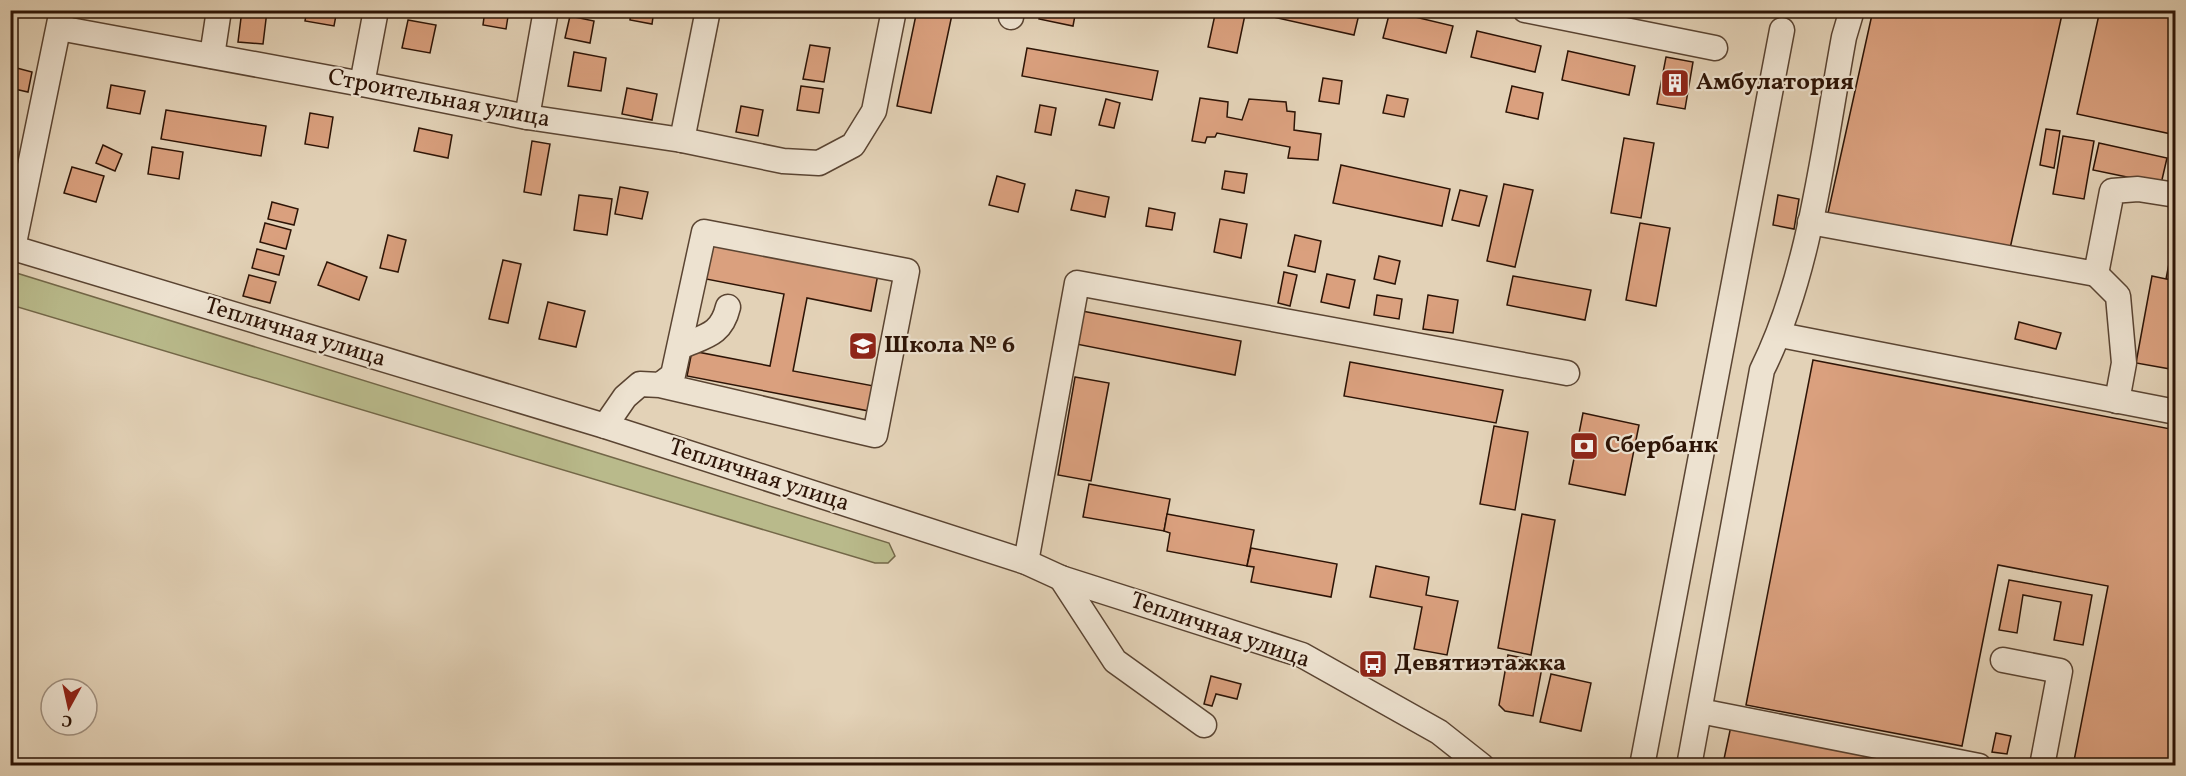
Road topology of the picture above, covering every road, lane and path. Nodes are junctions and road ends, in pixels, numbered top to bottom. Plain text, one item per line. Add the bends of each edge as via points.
1 (219, 10) edge
2 (376, 10) edge
3 (546, 10) edge
4 (708, 10) edge
5 (894, 10) edge
6 (1525, 10) edge
7 (1852, 10) edge
8 (1597, 18) edge
9 (60, 19) edge
10 (1782, 30) dead end
11 (1715, 48) dead end
12 (212, 56) junction
13 (362, 84) junction
14 (527, 117) junction
15 (682, 140) junction
16 (2175, 195) edge
17 (1810, 222) junction
18 (12, 247) edge
19 (2096, 274) junction
20 (728, 307) dead end
21 (1780, 335) junction
22 (680, 347) junction
23 (1567, 373) dead end
24 (660, 385) junction
25 (2117, 401) junction
26 (2175, 412) edge
27 (605, 426) junction
28 (1026, 562) junction
29 (1061, 578) junction
30 (2003, 660) dead end
31 (1700, 711) junction
32 (1204, 725) dead end
33 (1482, 765) edge
34 (1642, 765) edge
35 (1689, 765) edge
36 (1979, 765) edge
37 (2042, 765) edge

1 - 12 street
2 - 13 street
3 - 14 street
4 - 15 street
5 - 15 street, Строительная улица via 874,111 853,145 819,164 783,161
6 - 8 street
7 - 17 street
8 - 11 street
9 - 12 street, Строительная улица
9 - 18 street
10 - 34 street
12 - 13 street, Строительная улица
13 - 14 street, Строительная улица
14 - 15 street, Строительная улица
16 - 19 street via 2138,189 2112,191
17 - 19 street
17 - 21 street
18 - 27 street, Тепличная улица
19 - 25 street via 2118,297 2124,363
20 - 22 street via 724,323 713,333
21 - 25 street
21 - 31 street via 1762,370
22 - 24 street via 674,375
22 - 24 street via 705,232 907,270 875,435
23 - 28 street via 1077,283
24 - 27 street via 640,384 625,397
25 - 26 street
27 - 28 street, Тепличная улица
28 - 29 street, Тепличная улица
29 - 32 street via 1115,661
29 - 33 street, Тепличная улица via 1302,655 1439,732
30 - 37 street via 2060,671
31 - 35 street
31 - 36 street

